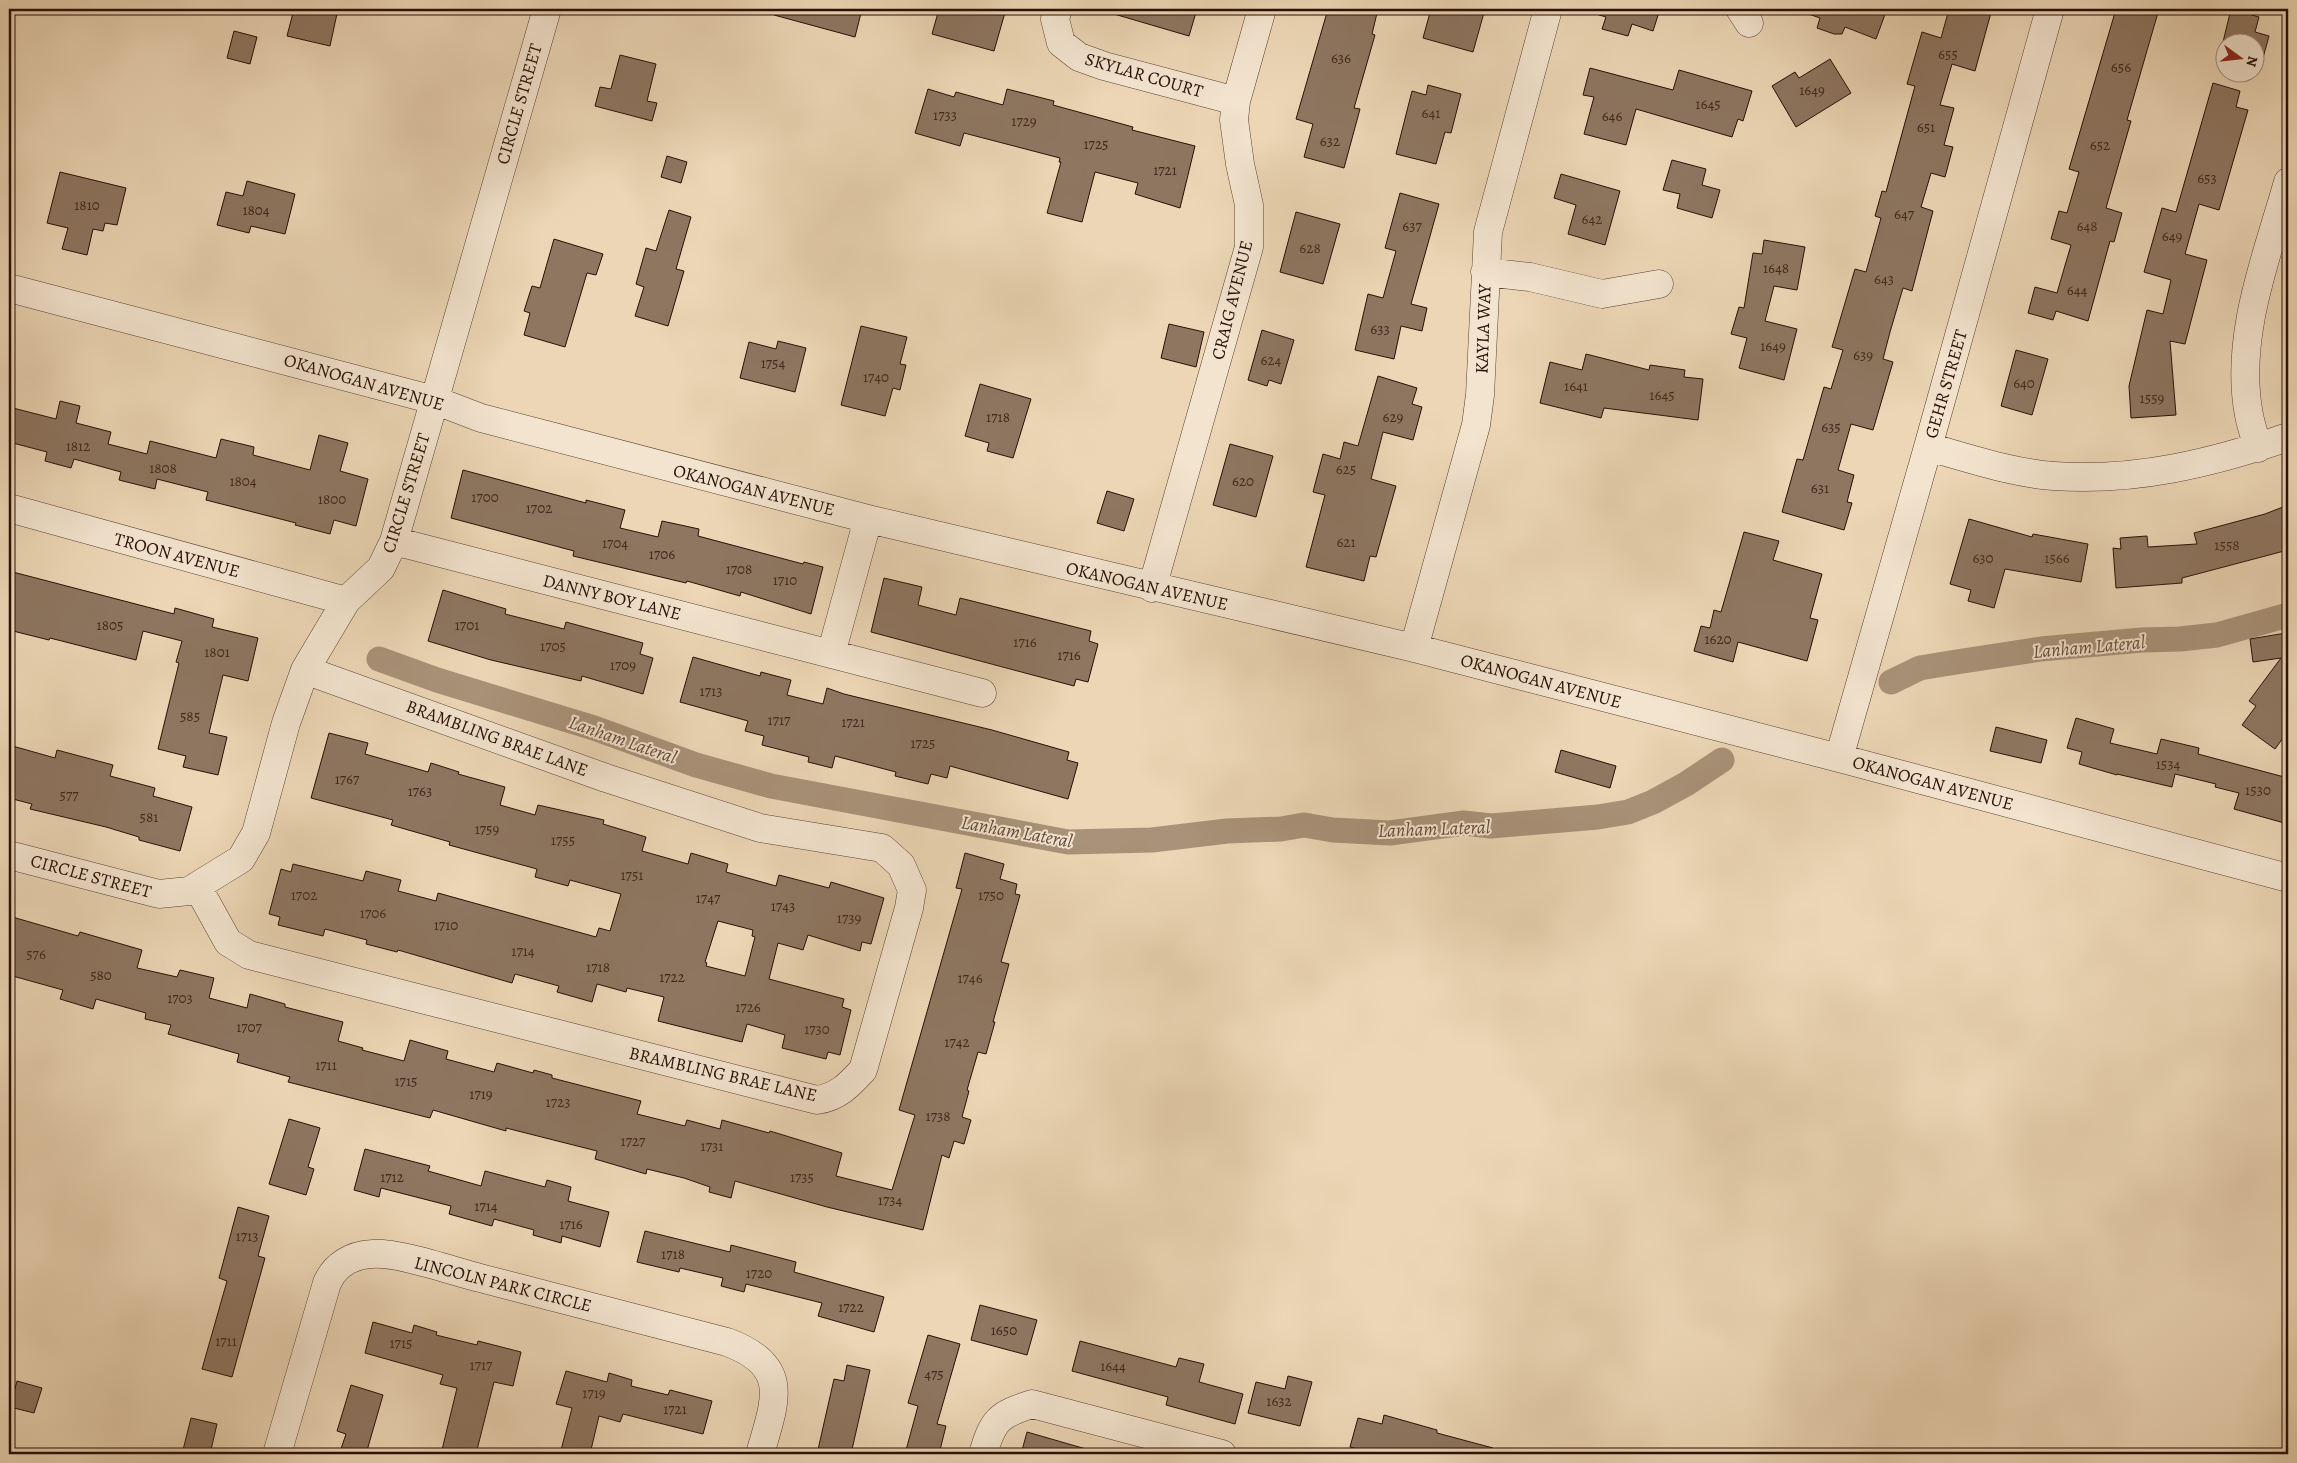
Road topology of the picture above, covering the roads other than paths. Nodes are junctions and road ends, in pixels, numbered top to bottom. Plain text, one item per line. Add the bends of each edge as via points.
1 (547, 9) edge
2 (1058, 9) edge
3 (1262, 9) edge
4 (1548, 9) edge
5 (2050, 9) edge
6 (1236, 100) junction
7 (2288, 182) edge
8 (1485, 272) junction
9 (1659, 284) dead end
10 (9, 288) edge
11 (434, 400) junction
12 (2288, 438) edge
13 (1928, 447) junction
14 (2258, 448) junction
15 (9, 508) edge
16 (868, 519) junction
17 (394, 541) junction
18 (1152, 588) junction
19 (346, 601) junction
20 (1414, 648) junction
21 (831, 654) junction
22 (305, 670) junction
23 (982, 693) dead end
24 (1839, 758) junction
25 (9, 855) edge
26 (2288, 878) edge
27 (197, 886) junction
28 (277, 1454) edge
29 (760, 1454) edge
30 (983, 1454) edge
31 (1222, 1454) edge

1 - 11 street, CIRCLE STREET
2 - 6 street, SKYLAR COURT via 1055,20 1061,43 1079,57
3 - 6 street, CRAIG AVENUE
4 - 8 street, KAYLA WAY via 1488,232
5 - 13 street, GEHR STREET
6 - 18 street, CRAIG AVENUE via 1235,129 1249,205 1249,247
7 - 14 street via 2255,298 2247,345 2249,414
8 - 9 street via 1530,277 1602,294
8 - 20 street, KAYLA WAY via 1476,425
10 - 11 street, OKANOGAN AVENUE
11 - 16 street, OKANOGAN AVENUE via 481,418
11 - 17 street, CIRCLE STREET
12 - 14 street
13 - 14 street via 2009,469 2054,476 2159,473
13 - 24 street, GEHR STREET
15 - 19 street, TROON AVENUE
16 - 18 street, OKANOGAN AVENUE
16 - 21 street
17 - 19 street, CIRCLE STREET via 381,568
17 - 21 street, DANNY BOY LANE
18 - 20 street, OKANOGAN AVENUE
19 - 22 street, CIRCLE STREET
20 - 24 street, OKANOGAN AVENUE
21 - 23 street, DANNY BOY LANE
22 - 27 street, CIRCLE STREET via 286,723 256,833 241,858
22 - 27 street, BRAMBLING BRAE LANE via 606,778 760,828 882,848 901,866 912,890 863,1070 847,1087 830,1098 817,1100 250,955 228,942
24 - 26 street, OKANOGAN AVENUE
25 - 27 street, CIRCLE STREET via 159,894 189,891
28 - 29 street, LINCOLN PARK CIRCLE via 326,1283 338,1266 358,1256 373,1254 435,1266 743,1348 766,1366 773,1379 775,1396
30 - 31 street via 990,1430 1006,1412 1032,1404

